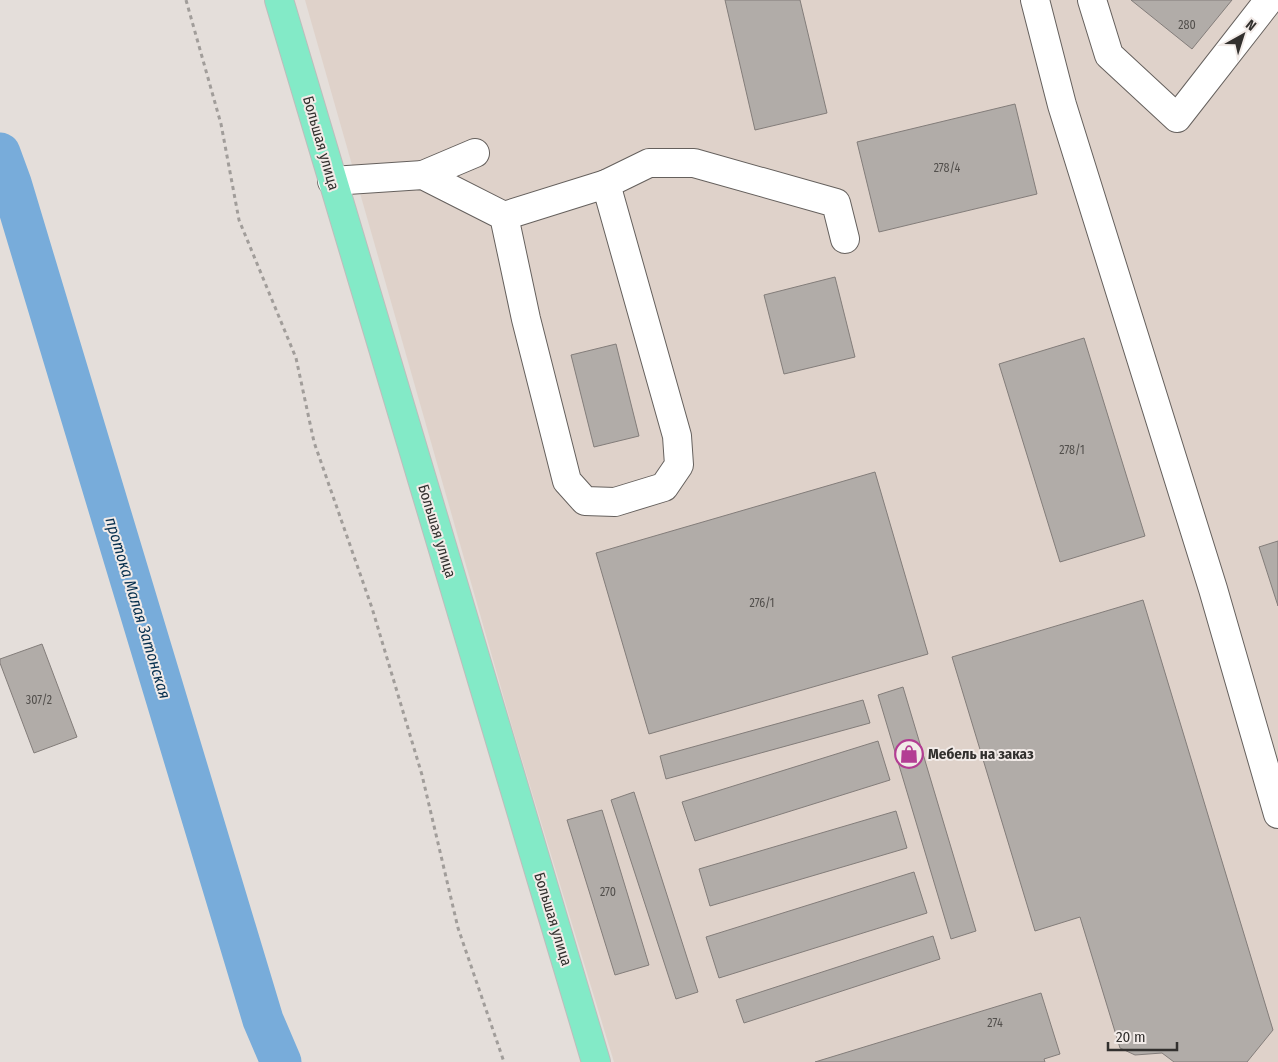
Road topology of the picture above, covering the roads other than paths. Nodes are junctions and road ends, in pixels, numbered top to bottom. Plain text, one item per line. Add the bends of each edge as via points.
1 (279, 0) edge
2 (1034, 0) edge
3 (1092, 0) edge
4 (1269, 0) edge
5 (475, 153) dead end
6 (423, 175) junction
7 (332, 181) junction
8 (606, 184) junction
9 (504, 216) junction
10 (845, 239) dead end
11 (1278, 814) edge
12 (596, 1062) edge

1 - 7 main road, Большая улица
2 - 11 lane via 1062,105 1213,589
3 - 4 lane via 1109,55 1176,118
5 - 6 lane
6 - 7 lane
6 - 9 lane
7 - 12 main road, Большая улица
8 - 9 lane
8 - 9 lane via 677,436 679,465 664,487 615,502 584,501 567,481
8 - 10 lane via 648,163 694,163 845,198

